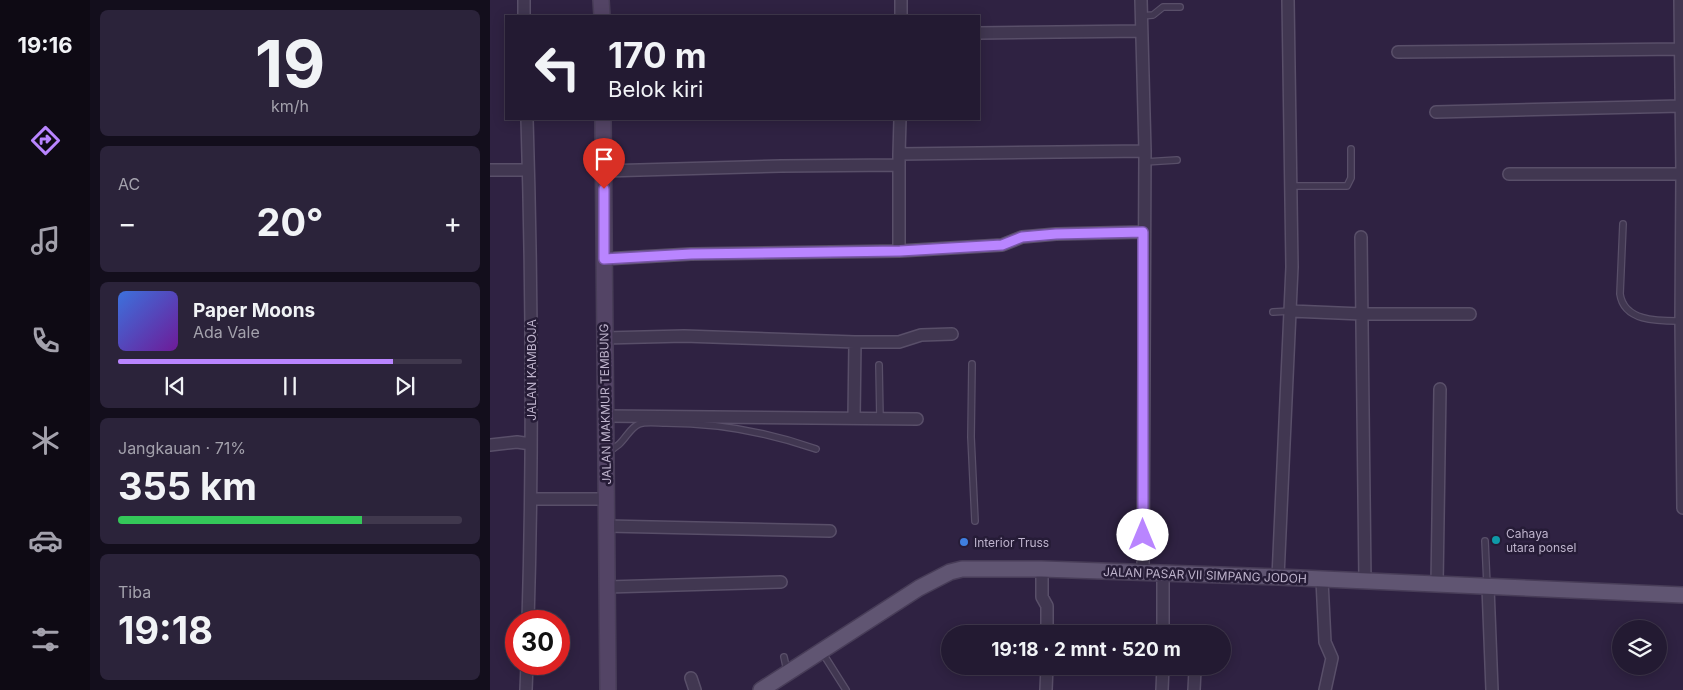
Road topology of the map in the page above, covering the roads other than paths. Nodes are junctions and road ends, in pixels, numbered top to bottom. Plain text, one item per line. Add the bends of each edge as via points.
1 (524, 0) edge
2 (601, 0) edge
3 (901, 0) edge
4 (1141, 0) edge
5 (1288, 0) edge
6 (1680, 0) edge
7 (1180, 7) dead end
8 (524, 15) edge
9 (602, 15) edge
10 (901, 15) edge
11 (1141, 16) junction
12 (1141, 31) junction
13 (980, 33) edge
14 (1680, 49) junction
15 (1398, 52) dead end
16 (1681, 106) junction
17 (1436, 112) dead end
18 (527, 120) edge
19 (603, 120) edge
20 (900, 120) edge
21 (1351, 149) dead end
22 (1145, 157) junction
23 (899, 160) junction
24 (1177, 160) dead end
25 (490, 170) edge
26 (528, 170) junction
27 (604, 171) junction
28 (1510, 174) dead end
29 (1682, 174) edge
30 (1290, 186) junction
31 (1623, 224) dead end
32 (1143, 232) junction
33 (1361, 237) dead end
34 (900, 251) junction
35 (1682, 252) edge
36 (604, 259) junction
37 (1291, 311) junction
38 (1273, 312) dead end
39 (1362, 314) junction
40 (1470, 314) dead end
41 (1681, 321) junction
42 (952, 334) dead end
43 (604, 338) junction
44 (855, 342) junction
45 (972, 364) dead end
46 (879, 365) dead end
47 (1440, 389) dead end
48 (1682, 412) edge
49 (606, 416) junction
50 (854, 418) junction
51 (880, 419) junction
52 (917, 419) dead end
53 (531, 444) junction
54 (490, 445) edge
55 (816, 449) dead end
56 (606, 452) junction
57 (532, 499) junction
58 (607, 499) junction
59 (1683, 508) edge
60 (976, 521) dead end
61 (607, 526) junction
62 (830, 531) dead end
63 (1485, 540) dead end
64 (1042, 569) junction
65 (1142, 572) junction
66 (1163, 574) junction
67 (1278, 577) junction
68 (1322, 580) junction
69 (1365, 581) junction
70 (781, 582) dead end
71 (1437, 584) junction
72 (608, 587) junction
73 (1488, 587) junction
74 (1683, 595) edge
75 (528, 610) edge
76 (1047, 625) edge
77 (1163, 625) edge
78 (822, 652) junction
79 (784, 657) dead end
80 (788, 673) junction
81 (527, 675) edge
82 (1047, 675) edge
83 (1163, 675) edge
84 (1195, 675) edge
85 (691, 678) dead end
86 (526, 690) edge
87 (608, 690) edge
88 (695, 690) edge
89 (761, 690) edge
90 (846, 690) edge
91 (1046, 690) edge
92 (1162, 690) edge
93 (1194, 690) edge
94 (1325, 690) edge
95 (1492, 690) edge

1 - 8 street
2 - 9 street
3 - 10 street
4 - 11 street
5 - 30 street
6 - 14 street
7 - 11 lane via 1163,7 1153,15
11 - 12 street
12 - 13 street
12 - 22 street
14 - 15 street
14 - 16 street
16 - 17 street
16 - 29 street
18 - 26 street, JALAN KAMBOJA
19 - 27 street, JALAN MAKMUR TEMBUNG
20 - 23 street
21 - 30 lane via 1351,178 1347,186
22 - 23 street
22 - 24 lane
22 - 32 street
23 - 27 street
23 - 34 street
25 - 26 street
26 - 53 street, JALAN KAMBOJA
27 - 36 street, JALAN MAKMUR TEMBUNG
28 - 29 street
29 - 35 street
30 - 37 street
31 - 41 lane via 1622,303 1646,320
32 - 34 street via 1056,234 1022,237 1002,245
32 - 65 street
33 - 39 street
34 - 36 street via 691,254
35 - 41 street
36 - 43 street, JALAN MAKMUR TEMBUNG
37 - 38 lane
37 - 39 street
37 - 67 street
39 - 40 street
39 - 69 street
41 - 48 street
42 - 44 street via 921,335 900,342
43 - 44 street via 684,336
43 - 49 street, JALAN MAKMUR TEMBUNG
44 - 50 street
45 - 60 lane via 971,437
46 - 51 lane
47 - 71 street
48 - 59 street
49 - 50 street
49 - 56 street, JALAN MAKMUR TEMBUNG
50 - 51 street
51 - 52 street
53 - 54 street
53 - 57 street, JALAN KAMBOJA
55 - 56 lane via 738,428 648,423 632,428 616,448
56 - 58 street, JALAN MAKMUR TEMBUNG
57 - 58 street
57 - 75 street, JALAN KAMBOJA
58 - 61 street, JALAN MAKMUR TEMBUNG
61 - 62 street
61 - 72 street, JALAN MAKMUR TEMBUNG
63 - 73 lane
64 - 65 main road, JALAN PASAR VII SIMPANG JODOH
64 - 76 street
64 - 78 main road, JALAN PASAR VII SIMPANG JODOH via 978,565 956,570 911,593
65 - 66 main road, JALAN PASAR VII SIMPANG JODOH
66 - 67 main road, JALAN PASAR VII SIMPANG JODOH
66 - 77 street
67 - 68 main road, JALAN PASAR VII SIMPANG JODOH
68 - 69 main road, JALAN PASAR VII SIMPANG JODOH
68 - 94 street via 1325,642 1332,658
69 - 71 main road, JALAN PASAR VII SIMPANG JODOH
70 - 72 street
71 - 73 main road, JALAN PASAR VII SIMPANG JODOH
72 - 87 street, JALAN MAKMUR TEMBUNG
73 - 74 main road, JALAN PASAR VII SIMPANG JODOH
73 - 95 street
78 - 80 main road, JALAN PASAR VII SIMPANG JODOH
78 - 90 lane
79 - 80 lane
80 - 89 main road, JALAN PASAR VII SIMPANG JODOH
81 - 86 street
82 - 91 street
83 - 92 street
84 - 93 street
85 - 88 street

